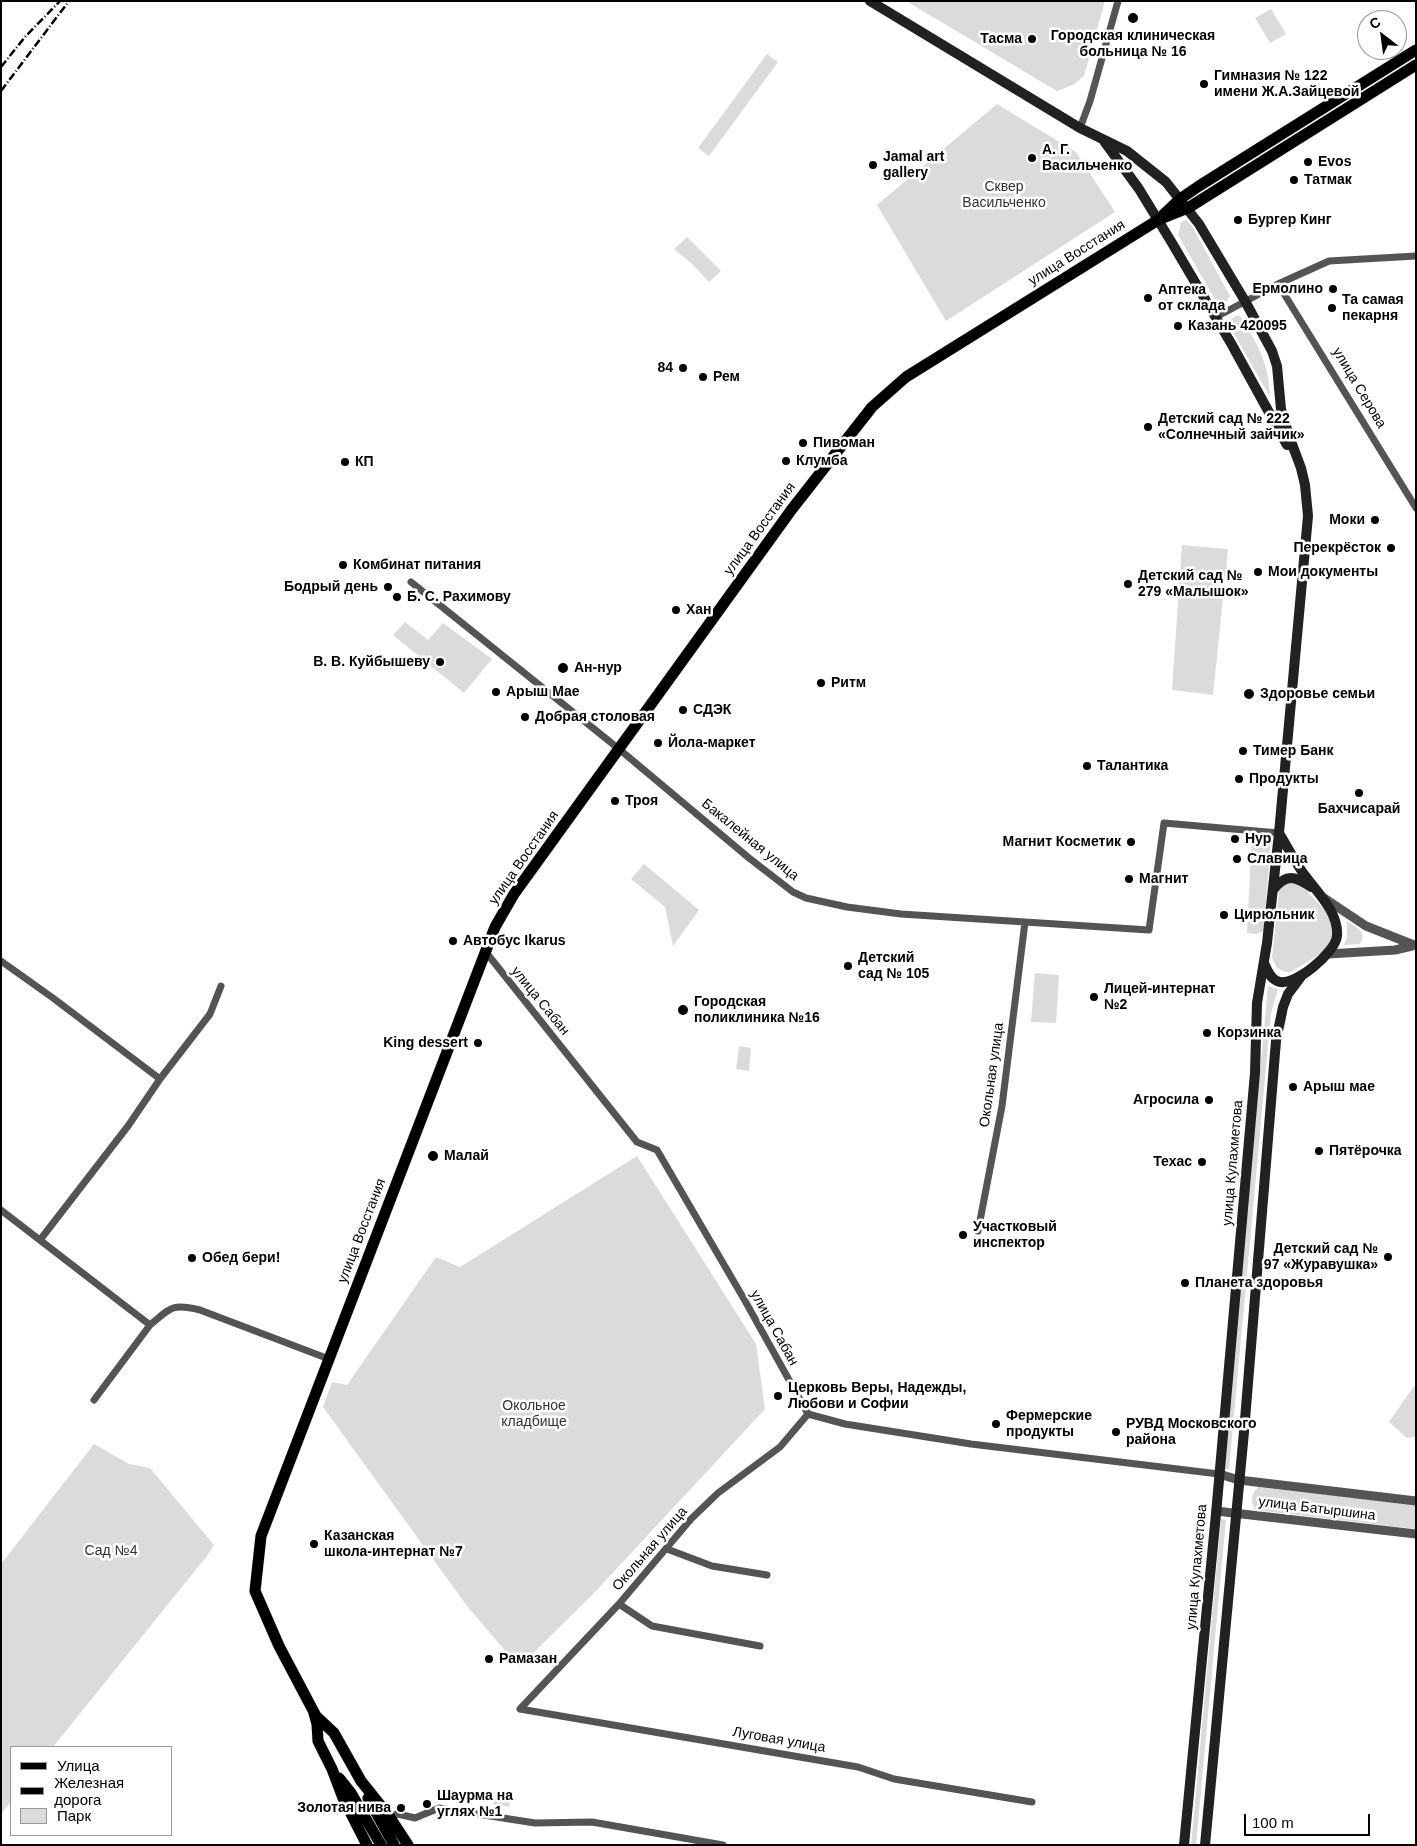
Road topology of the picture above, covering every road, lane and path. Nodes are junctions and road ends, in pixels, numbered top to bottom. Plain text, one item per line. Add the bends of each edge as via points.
1 (870, 1) edge
2 (1118, 1) edge
3 (1416, 50) edge
4 (1416, 65) edge
5 (1080, 128) junction
6 (1102, 139) junction
7 (1180, 199) junction
8 (1188, 208) junction
9 (1158, 220) junction
10 (1416, 256) edge
11 (1278, 284) junction
12 (1245, 300) junction
13 (1216, 317) junction
14 (1305, 485) junction
15 (1416, 508) edge
16 (411, 582) dead end
17 (619, 749) junction
18 (1279, 833) junction
19 (1272, 891) junction
20 (1318, 893) junction
21 (1025, 922) junction
22 (1415, 945) edge
23 (484, 951) junction
24 (1328, 954) junction
25 (1, 961) edge
26 (1264, 963) junction
27 (1303, 974) junction
28 (221, 986) dead end
29 (160, 1079) junction
30 (1, 1210) edge
31 (978, 1232) dead end
32 (40, 1240) junction
33 (150, 1325) junction
34 (329, 1359) junction
35 (94, 1400) dead end
36 (808, 1414) junction
37 (1220, 1474) junction
38 (1239, 1480) junction
39 (1416, 1501) edge
40 (1216, 1511) junction
41 (1236, 1513) junction
42 (1416, 1534) edge
43 (667, 1549) junction
44 (767, 1575) dead end
45 (619, 1604) junction
46 (760, 1646) dead end
47 (312, 1708) junction
48 (520, 1709) joint
49 (332, 1769) junction
50 (361, 1781) junction
51 (1032, 1802) dead end
52 (389, 1816) junction
53 (367, 1845) edge
54 (381, 1845) edge
55 (394, 1845) edge
56 (408, 1845) edge
57 (723, 1845) edge
58 (1184, 1845) edge
59 (1205, 1845) edge

1 - 5 main road
2 - 5 street
3 - 7 main road, улица Восстания
4 - 8 main road, улица Восстания
5 - 6 main road
6 - 7 main road via 1127,151 1166,182
6 - 9 main road, улица Кулахметова via 1139,188
7 - 8 main road
7 - 9 main road, улица Восстания
8 - 9 main road, улица Восстания
8 - 12 main road, улица Кулахметова
9 - 13 main road, улица Кулахметова
9 - 17 main road, улица Восстания via 906,377 872,407 792,509
10 - 11 street via 1329,262
11 - 12 street
11 - 15 street, улица Серова
12 - 13 street
12 - 14 main road, улица Кулахметова via 1277,366 1281,410
13 - 14 main road, улица Кулахметова via 1284,440
14 - 18 main road, улица Кулахметова via 1308,516
16 - 17 street, Бакалейная улица
17 - 21 street, Бакалейная улица via 750,858 793,892 806,898 893,913
17 - 23 main road, улица Восстания via 514,894
18 - 19 main road, улица Кулахметова
18 - 20 main road
18 - 21 street, Бакалейная улица via 1164,823 1149,930
19 - 20 main road via 1279,882 1294,878
19 - 26 main road, улица Кулахметова
20 - 22 street via 1366,926
20 - 24 main road via 1335,922 1337,936
21 - 31 street, Окольная улица via 1002,1106
22 - 24 street via 1395,950
23 - 34 main road, улица Восстания
23 - 36 street, улица Сабан via 637,1142 656,1150
24 - 27 main road
25 - 29 street
26 - 27 main road via 1268,973 1278,982 1287,982
26 - 37 main road, улица Кулахметова via 1258,1003 1255,1073
27 - 38 main road via 1282,1008 1276,1041
28 - 29 street via 210,1014
29 - 32 street
30 - 32 street
32 - 33 street
33 - 34 street via 172,1308 181,1306 200,1310
33 - 35 street
34 - 47 main road, улица Восстания via 261,1536 255,1591 288,1666
36 - 37 street via 846,1424 971,1444
36 - 43 street, Окольная улица via 780,1446 718,1493
37 - 38 street, улица Батыршина
37 - 40 main road, улица Кулахметова
38 - 39 street, улица Батыршина
38 - 41 main road
40 - 41 street, улица Батыршина
40 - 58 main road, улица Кулахметова
41 - 42 street, улица Батыршина
41 - 59 main road
43 - 44 street via 712,1566
43 - 45 street, Окольная улица
45 - 46 street via 652,1626
45 - 48 street, Окольная улица
47 - 49 main road, улица Восстания via 318,1741
47 - 50 main road, улица Восстания via 334,1732
48 - 51 street, Луговая улица via 858,1767 894,1779
49 - 53 main road
49 - 54 main road via 352,1793
50 - 52 main road, улица Восстания
50 - 55 main road
52 - 56 main road, улица Восстания
52 - 57 street via 398,1814 415,1818 439,1808 535,1824 592,1822

